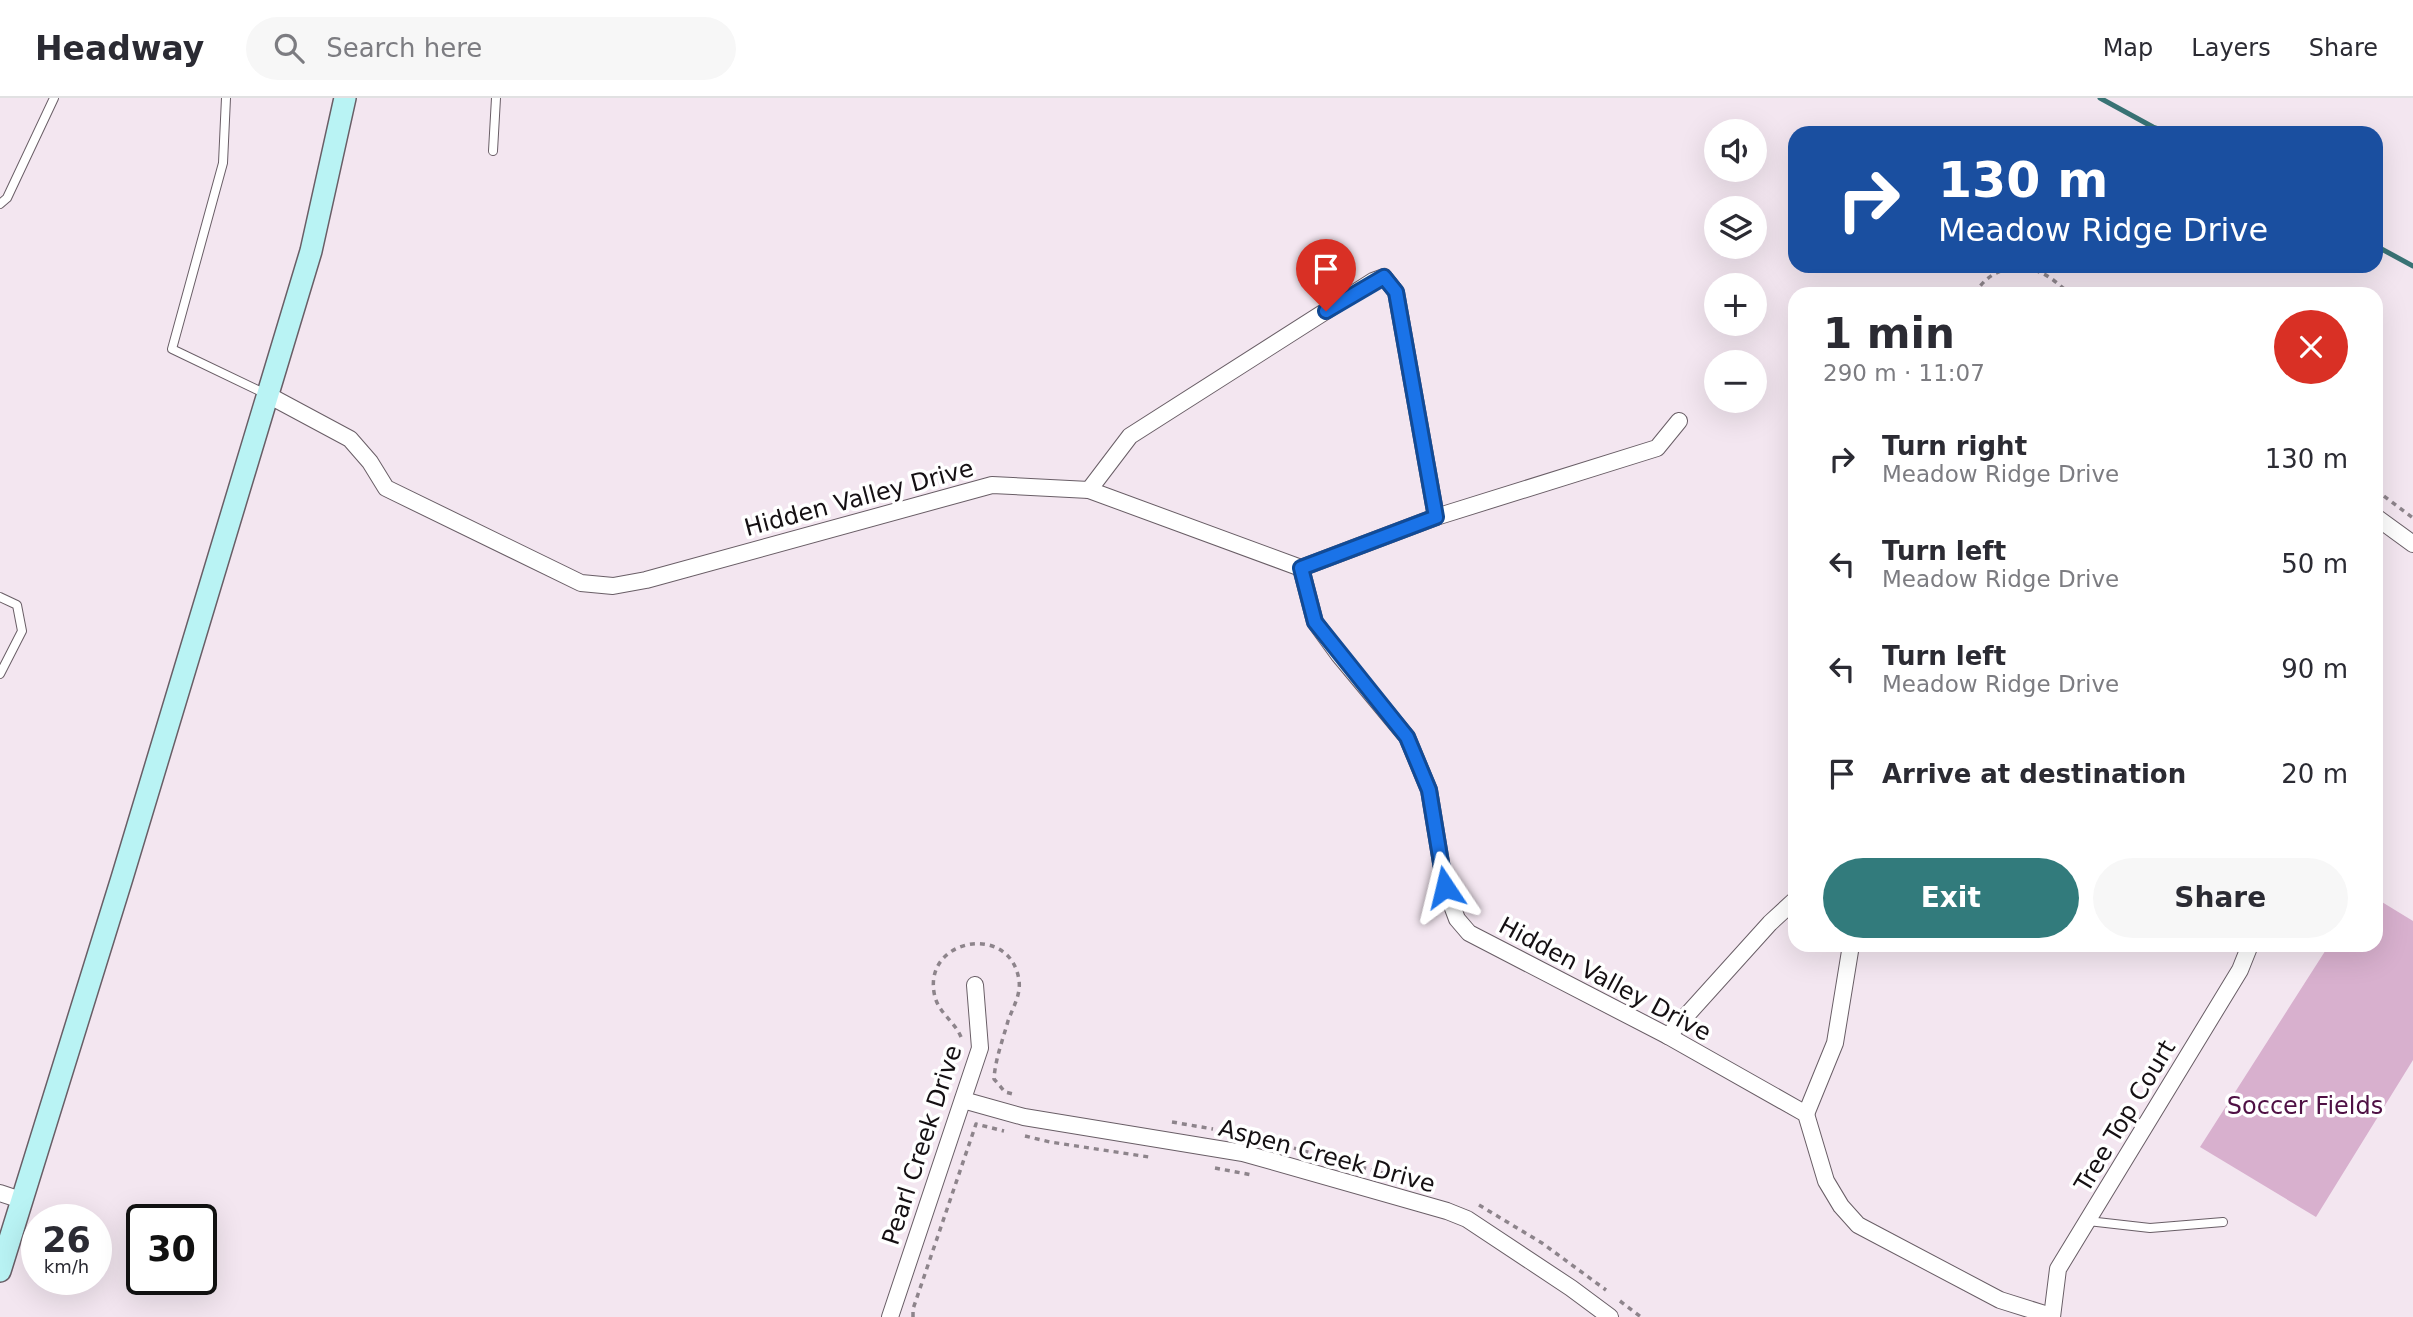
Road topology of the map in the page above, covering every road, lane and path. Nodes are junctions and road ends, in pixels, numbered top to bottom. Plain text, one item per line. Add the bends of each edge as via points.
1 (54, 98) edge
2 (226, 98) edge
3 (345, 98) edge
4 (496, 98) edge
5 (492, 151) dead end
6 (0, 204) edge
7 (1998, 273) edge
8 (2042, 273) edge
9 (1980, 287) edge
10 (2062, 287) edge
11 (268, 395) junction
12 (1679, 421) dead end
13 (1089, 490) junction
14 (2383, 495) edge
15 (1436, 517) junction
16 (2413, 518) edge
17 (2383, 522) edge
18 (2413, 544) edge
19 (1301, 568) junction
20 (0, 597) edge
21 (0, 674) edge
22 (1788, 906) edge
23 (1850, 952) edge
24 (2247, 952) edge
25 (975, 985) dead end
26 (1668, 1036) junction
27 (995, 1082) dead end
28 (989, 1085) dead end
29 (963, 1100) junction
30 (1805, 1114) junction
31 (1154, 1157) dead end
32 (1207, 1166) dead end
33 (1258, 1177) dead end
34 (0, 1193) edge
35 (21, 1200) junction
36 (2088, 1221) junction
37 (2223, 1222) dead end
38 (0, 1271) edge
39 (2052, 1316) edge
40 (890, 1317) edge
41 (913, 1317) edge
42 (1610, 1317) edge

1 - 6 lane via 7,198
2 - 11 lane via 223,163 172,349
3 - 11 main road via 311,251
4 - 5 lane
7 - 9 path
8 - 10 path
11 - 13 street, Hidden Valley Drive via 350,439 386,488 582,583 613,586 646,580 992,485
11 - 35 main road
12 - 15 street via 1657,447
13 - 15 street via 1130,436 1384,277 1396,292
13 - 19 street, Hidden Valley Drive
14 - 16 path
15 - 19 street
17 - 18 street
19 - 26 street, Hidden Valley Drive via 1315,622 1407,737 1429,790 1445,887 1457,919 1469,933
20 - 21 lane via 17,605 22,631
22 - 26 street
23 - 30 street via 1835,1043
24 - 36 street, Tree Top Court
25 - 29 street, Pearl Creek Drive via 980,1048
26 - 30 street, Hidden Valley Drive
27 - 28 path
29 - 40 street, Pearl Creek Drive
29 - 42 street, Aspen Creek Drive via 1024,1117 1243,1153 1447,1211 1467,1219
30 - 39 street via 1826,1181 1857,1225 2000,1300
31 - 41 path via 1050,1142 976,1124
32 - 33 path
34 - 35 street
35 - 38 main road
36 - 37 lane via 2150,1228
36 - 39 street, Tree Top Court via 2059,1269

